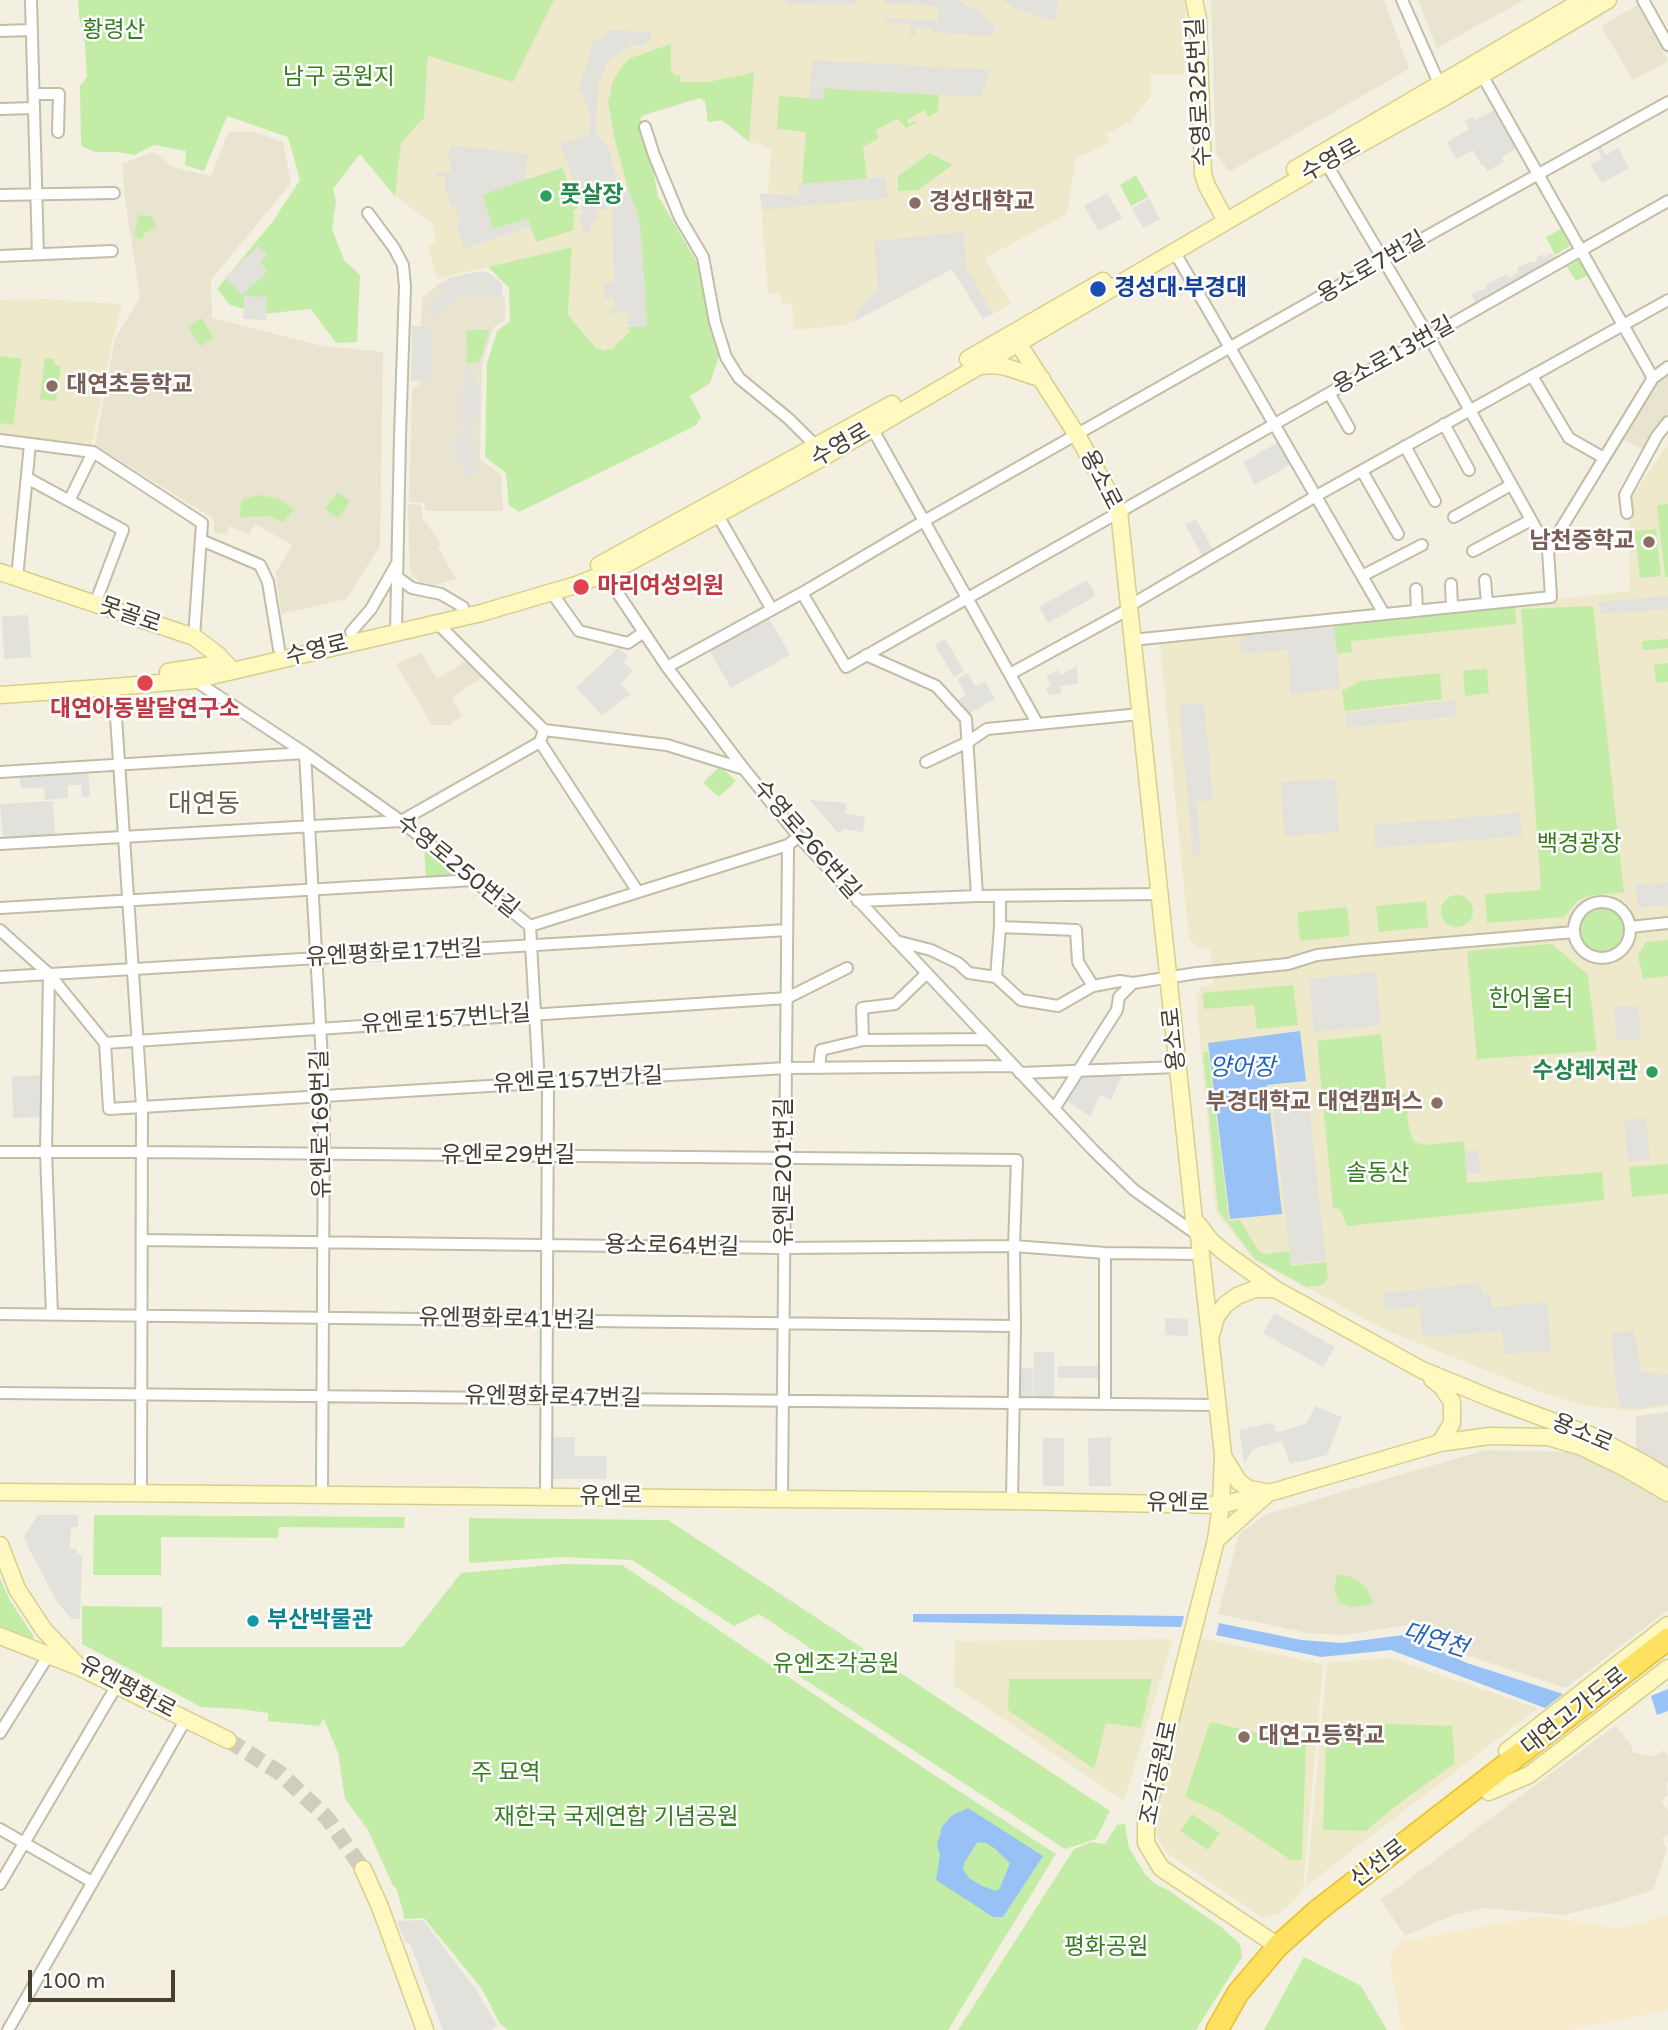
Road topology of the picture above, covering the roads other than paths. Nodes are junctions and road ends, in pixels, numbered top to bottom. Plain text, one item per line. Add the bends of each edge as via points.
1 (31, 0) edge
2 (1194, 0) edge
3 (1402, 0) edge
4 (1583, 0) edge
5 (1608, 0) edge
6 (1643, 0) edge
7 (32, 30) junction
8 (0, 31) edge
9 (1668, 45) edge
10 (1482, 75) junction
11 (1442, 91) junction
12 (34, 94) junction
13 (1668, 102) edge
14 (34, 108) junction
15 (0, 109) edge
16 (645, 127) dead end
17 (58, 132) dead end
18 (1326, 163) junction
19 (1539, 174) junction
20 (114, 193) dead end
21 (36, 194) junction
22 (0, 195) edge
23 (1668, 201) edge
24 (368, 213) dead end
25 (1224, 217) junction
26 (1582, 250) junction
27 (112, 251) dead end
28 (1174, 251) junction
29 (38, 254) junction
30 (0, 256) edge
31 (1384, 260) junction
32 (1668, 300) edge
33 (1623, 325) junction
34 (1429, 337) junction
35 (1018, 343) junction
36 (1231, 349) junction
37 (976, 366) junction
38 (1668, 367) edge
39 (1532, 376) junction
40 (1653, 378) junction
41 (1042, 380) junction
42 (1329, 393) junction
43 (1469, 410) junction
44 (1668, 422) edge
45 (1274, 423) junction
46 (1444, 424) junction
47 (872, 428) junction
48 (1349, 428) dead end
49 (1077, 435) junction
50 (0, 440) edge
51 (30, 444) junction
52 (1405, 446) junction
53 (817, 447) junction
54 (93, 453) junction
55 (1604, 458) junction
56 (1469, 470) dead end
57 (1362, 471) junction
58 (27, 478) junction
59 (1511, 485) junction
60 (1316, 496) junction
61 (69, 501) junction
62 (1435, 501) dead end
63 (1119, 511) junction
64 (1627, 513) dead end
65 (717, 514) junction
66 (1454, 517) dead end
67 (1531, 520) junction
68 (924, 521) junction
69 (1398, 534) dead end
70 (201, 540) junction
71 (1422, 545) dead end
72 (1548, 550) junction
73 (1473, 551) dead end
74 (397, 563) junction
75 (0, 572) edge
76 (605, 574) junction
77 (1362, 576) junction
78 (397, 577) junction
79 (17, 578) junction
80 (1485, 580) dead end
81 (1451, 584) dead end
82 (1416, 589) dead end
83 (552, 593) junction
84 (802, 593) junction
85 (967, 597) junction
86 (1487, 603) junction
87 (94, 604) junction
88 (463, 607) junction
89 (1452, 607) junction
90 (771, 608) junction
91 (1129, 608) junction
92 (1418, 611) junction
93 (1384, 614) junction
94 (437, 623) junction
95 (396, 626) junction
96 (351, 632) junction
97 (644, 632) junction
98 (194, 638) junction
99 (1132, 640) junction
100 (279, 649) junction
101 (866, 655) junction
102 (229, 667) junction
103 (667, 667) junction
104 (1010, 674) junction
105 (194, 680) junction
106 (0, 684) edge
107 (114, 687) junction
108 (0, 695) edge
109 (1140, 714) junction
110 (1037, 723) junction
111 (544, 730) junction
112 (540, 742) junction
113 (968, 742) junction
114 (305, 752) junction
115 (926, 762) dead end
116 (120, 764) junction
117 (744, 769) junction
118 (0, 772) edge
119 (401, 821) junction
120 (309, 826) junction
121 (125, 837) junction
122 (799, 837) junction
123 (0, 844) edge
124 (788, 845) junction
125 (474, 880) junction
126 (313, 890) junction
127 (638, 892) junction
128 (1159, 894) junction
129 (977, 896) junction
130 (1000, 896) junction
131 (129, 900) junction
132 (858, 901) junction
133 (0, 908) edge
134 (1668, 923) edge
135 (530, 926) junction
136 (1000, 927) junction
137 (1630, 927) junction
138 (0, 930) edge
139 (787, 930) junction
140 (1574, 932) junction
141 (896, 941) junction
142 (531, 946) junction
143 (317, 958) junction
144 (847, 968) dead end
145 (133, 969) junction
146 (927, 973) junction
147 (49, 974) junction
148 (0, 977) edge
149 (996, 977) junction
150 (1169, 979) junction
151 (1133, 984) junction
152 (1093, 986) junction
153 (787, 998) junction
154 (535, 1014) junction
155 (320, 1029) junction
156 (988, 1038) junction
157 (863, 1040) junction
158 (137, 1041) junction
159 (105, 1043) junction
160 (1178, 1067) junction
161 (786, 1068) junction
162 (819, 1068) junction
163 (1017, 1070) junction
164 (1078, 1071) junction
165 (543, 1083) junction
166 (324, 1096) junction
167 (142, 1107) junction
168 (1054, 1109) junction
169 (0, 1152) edge
170 (46, 1152) junction
171 (142, 1152) junction
172 (324, 1154) junction
173 (548, 1156) junction
174 (785, 1158) junction
175 (1194, 1220) junction
176 (1199, 1236) junction
177 (142, 1240) junction
178 (323, 1242) junction
179 (547, 1245) junction
180 (1014, 1246) junction
181 (785, 1248) junction
182 (1105, 1253) junction
183 (1201, 1254) junction
184 (1275, 1289) junction
185 (0, 1314) edge
186 (52, 1315) junction
187 (141, 1316) junction
188 (323, 1318) junction
189 (547, 1321) junction
190 (784, 1324) junction
191 (1015, 1326) junction
192 (1210, 1338) junction
193 (1422, 1370) junction
194 (0, 1393) edge
195 (141, 1394) junction
196 (323, 1396) junction
197 (546, 1398) junction
198 (783, 1400) junction
199 (1013, 1403) junction
200 (1105, 1404) junction
201 (1216, 1405) junction
202 (1440, 1443) junction
203 (1223, 1455) junction
204 (1668, 1478) edge
205 (0, 1492) edge
206 (141, 1493) junction
207 (1269, 1493) junction
208 (1668, 1493) edge
209 (322, 1495) junction
210 (546, 1497) junction
211 (782, 1499) junction
212 (1012, 1501) junction
213 (1221, 1505) junction
214 (1216, 1540) junction
215 (0, 1545) edge
216 (1668, 1625) edge
217 (0, 1636) edge
218 (1668, 1639) edge
219 (1668, 1652) edge
220 (48, 1656) junction
221 (79, 1667) junction
222 (1668, 1668) edge
223 (117, 1685) junction
224 (186, 1719) junction
225 (1559, 1730) junction
226 (0, 1733) edge
227 (228, 1740) tunnel mouth
228 (1485, 1788) junction
229 (0, 1829) edge
230 (24, 1843) junction
231 (363, 1869) tunnel mouth
232 (92, 1882) junction
233 (0, 1884) edge
234 (1278, 1946) junction
235 (0, 2025) edge
236 (8, 2030) edge
237 (425, 2030) edge
238 (1217, 2030) edge
239 (1233, 2030) edge

1 - 7 street
2 - 25 main road, 수영로325번길 via 1203,174
3 - 11 street
4 - 11 main road, 수영로
5 - 10 main road, 수영로
6 - 9 street
7 - 8 street
7 - 12 street
10 - 11 main road, 수영로
10 - 19 street
11 - 18 main road, 수영로
11 - 25 main road, 수영로 via 1314,157
12 - 14 street
12 - 17 street via 60,94
13 - 19 street, 용소로7번길
14 - 15 street
14 - 21 street
16 - 53 street via 678,216 703,257 726,357 739,378
18 - 25 main road, 수영로
18 - 31 street
19 - 26 street
19 - 31 street, 용소로7번길
20 - 21 street
21 - 22 street
21 - 29 street
23 - 26 street, 용소로13번길
24 - 74 street via 403,265 405,287
25 - 28 main road, 수영로
25 - 53 main road, 수영로
26 - 33 street
26 - 34 street, 용소로13번길
27 - 29 street
28 - 35 main road, 수영로
28 - 36 street
29 - 30 street
31 - 34 street
31 - 36 street, 용소로7번길
32 - 33 street
33 - 39 street
33 - 40 street
34 - 42 street, 용소로13번길
34 - 43 street
35 - 37 main road, 수영로
35 - 41 main road, 용소로
36 - 45 street
36 - 49 street, 용소로7번길
37 - 41 main road via 1006,367
37 - 47 main road, 수영로
38 - 40 street
39 - 43 street
39 - 55 street via 1569,438
40 - 55 street
41 - 49 main road, 용소로
42 - 45 street, 용소로13번길
42 - 48 street
43 - 46 street
43 - 59 street
44 - 64 street via 1625,495
45 - 60 street
45 - 63 street, 용소로13번길
46 - 52 street
46 - 56 street
47 - 65 main road, 수영로
47 - 68 street
49 - 63 main road, 용소로
49 - 68 street, 용소로7번길
50 - 51 street
51 - 54 street
51 - 58 street
52 - 57 street
52 - 62 street
53 - 88 main road, 수영로 via 592,569
54 - 61 street
54 - 70 street via 202,523
55 - 72 street
57 - 60 street
57 - 69 street
58 - 61 street
58 - 79 street
59 - 66 street
59 - 67 street
60 - 77 street
60 - 91 street
61 - 87 street via 123,530
63 - 85 street, 용소로13번길
63 - 91 main road, 용소로
65 - 76 main road, 수영로
65 - 90 street
67 - 72 street
67 - 73 street
68 - 84 street, 용소로7번길
68 - 85 street
70 - 98 street
70 - 100 street via 260,565 268,582
71 - 77 street
72 - 86 street via 1551,597
74 - 78 street
74 - 96 street
75 - 79 main road, 못골로
76 - 83 main road, 수영로
76 - 97 street
77 - 93 street
78 - 88 street via 412,588 441,594
78 - 95 street
79 - 87 main road, 못골로
80 - 86 street
81 - 89 street
82 - 92 street
83 - 94 main road, 수영로
83 - 97 street via 579,631 628,643
84 - 90 street, 용소로7번길
84 - 101 street via 846,667
85 - 101 street, 용소로13번길
85 - 104 street
86 - 89 street
87 - 98 main road, 못골로
88 - 95 main road, 수영로
89 - 92 street
90 - 103 street, 용소로7번길
91 - 99 main road, 용소로
91 - 104 street
92 - 93 street
93 - 99 street
94 - 95 main road, 수영로
94 - 111 street
95 - 96 main road, 수영로
95 - 102 main road, 수영로
96 - 100 main road, 수영로
97 - 103 street
98 - 102 main road, 못골로
99 - 109 main road, 용소로
100 - 102 main road, 수영로
101 - 113 street via 936,686 966,719
102 - 105 main road, 수영로
102 - 106 main road, 수영로
103 - 117 street
104 - 110 street
105 - 107 main road, 수영로
105 - 114 street, 수영로250번길
107 - 108 main road, 수영로
107 - 116 street
109 - 110 street
109 - 128 main road, 용소로
110 - 113 street via 987,729
111 - 112 street
111 - 117 street, 수영로266번길 via 667,745
112 - 119 street
112 - 127 street
113 - 115 street
113 - 129 street
114 - 116 street
114 - 119 street, 수영로250번길
114 - 120 street, 유엔로169번길
116 - 118 street
116 - 121 street
117 - 122 street, 수영로266번길
119 - 120 street
119 - 125 street, 수영로250번길
120 - 121 street
120 - 126 street, 유엔로169번길
121 - 123 street
121 - 131 street
122 - 124 street, 수영로250번길
122 - 132 street, 수영로266번길
124 - 127 street, 수영로250번길
124 - 139 street, 유엔로201번길
125 - 126 street
125 - 135 street, 수영로250번길
126 - 131 street
126 - 143 street, 유엔로169번길
127 - 135 street, 수영로250번길
128 - 130 street
128 - 150 main road, 용소로
129 - 130 street
129 - 132 street
130 - 136 street
131 - 133 street
131 - 145 street
132 - 141 street, 수영로266번길
134 - 137 street
135 - 142 street
136 - 149 street
136 - 152 street via 1076,930 1078,962
137 - 140 street via 1624,912 1602,902 1584,909
137 - 140 street via 1624,948 1605,958 1584,951
138 - 147 street
139 - 142 street, 유엔평화로17번길
139 - 153 street, 유엔로201번길
140 - 150 street via 1317,955 1288,964
141 - 146 street, 수영로266번길
141 - 149 street via 931,950 970,973
142 - 143 street, 유엔평화로17번길
142 - 154 street
143 - 145 street, 유엔평화로17번길
143 - 155 street, 유엔로169번길
144 - 153 street
145 - 147 street, 유엔평화로17번길
145 - 158 street
146 - 156 street, 수영로266번길
146 - 157 street via 895,1004 862,1008
147 - 148 street, 유엔평화로17번길
147 - 159 street
147 - 170 street
149 - 152 street via 1021,1000 1058,1006
150 - 151 street
150 - 160 main road, 용소로
151 - 152 street via 1120,981
151 - 164 street via 1119,997 1116,1010
153 - 154 street, 유엔로157번나길
153 - 161 street, 유엔로201번길
154 - 155 street, 유엔로157번나길
154 - 165 street
155 - 158 street, 유엔로157번나길
155 - 166 street, 유엔로169번길
156 - 157 street
156 - 163 street, 수영로266번길
157 - 162 street via 821,1050
158 - 159 street, 유엔로157번나길
158 - 167 street
159 - 167 street, 유엔로157번가길 via 109,1109
160 - 164 street, 유엔로157번가길
160 - 175 main road, 용소로
161 - 162 street, 유엔로157번가길
161 - 165 street, 유엔로157번가길
161 - 174 street, 유엔로201번길
162 - 163 street, 유엔로157번가길
163 - 164 street, 유엔로157번가길
163 - 168 street, 수영로266번길
164 - 168 street
165 - 166 street, 유엔로157번가길
165 - 173 street
166 - 167 street, 유엔로157번가길
166 - 172 street, 유엔로169번길
167 - 171 street
168 - 176 street, 수영로266번길 via 1135,1189
169 - 170 street, 유엔로29번길
170 - 171 street, 유엔로29번길
170 - 186 street
171 - 172 street, 유엔로29번길
171 - 177 street
172 - 173 street, 유엔로29번길
172 - 178 street, 유엔로169번길
173 - 174 street, 유엔로29번길
173 - 179 street
174 - 180 street, 유엔로29번길 via 1017,1160
174 - 181 street, 유엔로201번길
175 - 176 main road
175 - 184 main road, 용소로 via 1225,1253
176 - 183 main road
177 - 178 street, 용소로64번길
177 - 187 street
178 - 179 street, 용소로64번길
178 - 188 street, 유엔로169번길
179 - 181 street, 용소로64번길
179 - 189 street
180 - 181 street, 용소로64번길
180 - 182 street, 용소로64번길
180 - 191 street
181 - 190 street, 유엔로201번길
182 - 183 street, 용소로64번길
182 - 200 street
183 - 192 main road
184 - 192 main road via 1255,1289 1225,1305
184 - 193 main road, 용소로
185 - 186 street, 유엔평화로41번길
186 - 187 street, 유엔평화로41번길
187 - 188 street, 유엔평화로41번길
187 - 195 street
188 - 189 street, 유엔평화로41번길
188 - 196 street, 유엔로169번길
189 - 190 street, 유엔평화로41번길
189 - 197 street
190 - 191 street, 유엔평화로41번길
190 - 198 street, 유엔로201번길
191 - 199 street
192 - 201 main road
193 - 202 main road via 1452,1402 1452,1423
193 - 204 main road, 용소로 via 1593,1436
194 - 195 street, 유엔평화로47번길
195 - 196 street, 유엔평화로47번길
195 - 206 street
196 - 197 street, 유엔평화로47번길
196 - 209 street, 유엔로169번길
197 - 198 street, 유엔평화로47번길
197 - 210 street
198 - 199 street, 유엔평화로47번길
198 - 211 street, 유엔로201번길
199 - 200 street, 유엔평화로47번길
199 - 212 street
200 - 201 street, 유엔평화로47번길
201 - 203 main road
202 - 207 main road
202 - 208 main road, 용소로 via 1489,1436 1548,1437 1623,1466
203 - 207 main road via 1239,1482
203 - 213 main road, 조각공원로
205 - 206 main road, 유엔로
206 - 209 main road, 유엔로
207 - 213 main road, 유엔로
207 - 214 main road
209 - 210 main road, 유엔로
210 - 211 main road, 유엔로
211 - 212 main road, 유엔로
212 - 213 main road, 유엔로
213 - 214 main road, 조각공원로
214 - 234 main road, 조각공원로 via 1146,1816 1146,1843 1161,1868
215 - 221 main road, 유엔평화로 via 17,1589 44,1630
216 - 228 main road via 1508,1749
217 - 220 main road
218 - 225 highway, 대연고가도로
219 - 225 highway, 대연고가도로
220 - 221 main road
220 - 226 street
221 - 223 main road, 유엔평화로
222 - 228 main road via 1529,1775
223 - 224 main road, 유엔평화로
223 - 230 street
224 - 227 main road, 유엔평화로
224 - 232 street
225 - 228 highway, 대연고가도로
228 - 234 highway, 신선로 via 1317,1911
228 - 239 highway via 1288,1953
229 - 230 street
230 - 232 street
230 - 233 street
231 - 237 main road
232 - 236 street
234 - 238 highway, 신선로 via 1238,1993
235 - 236 street

